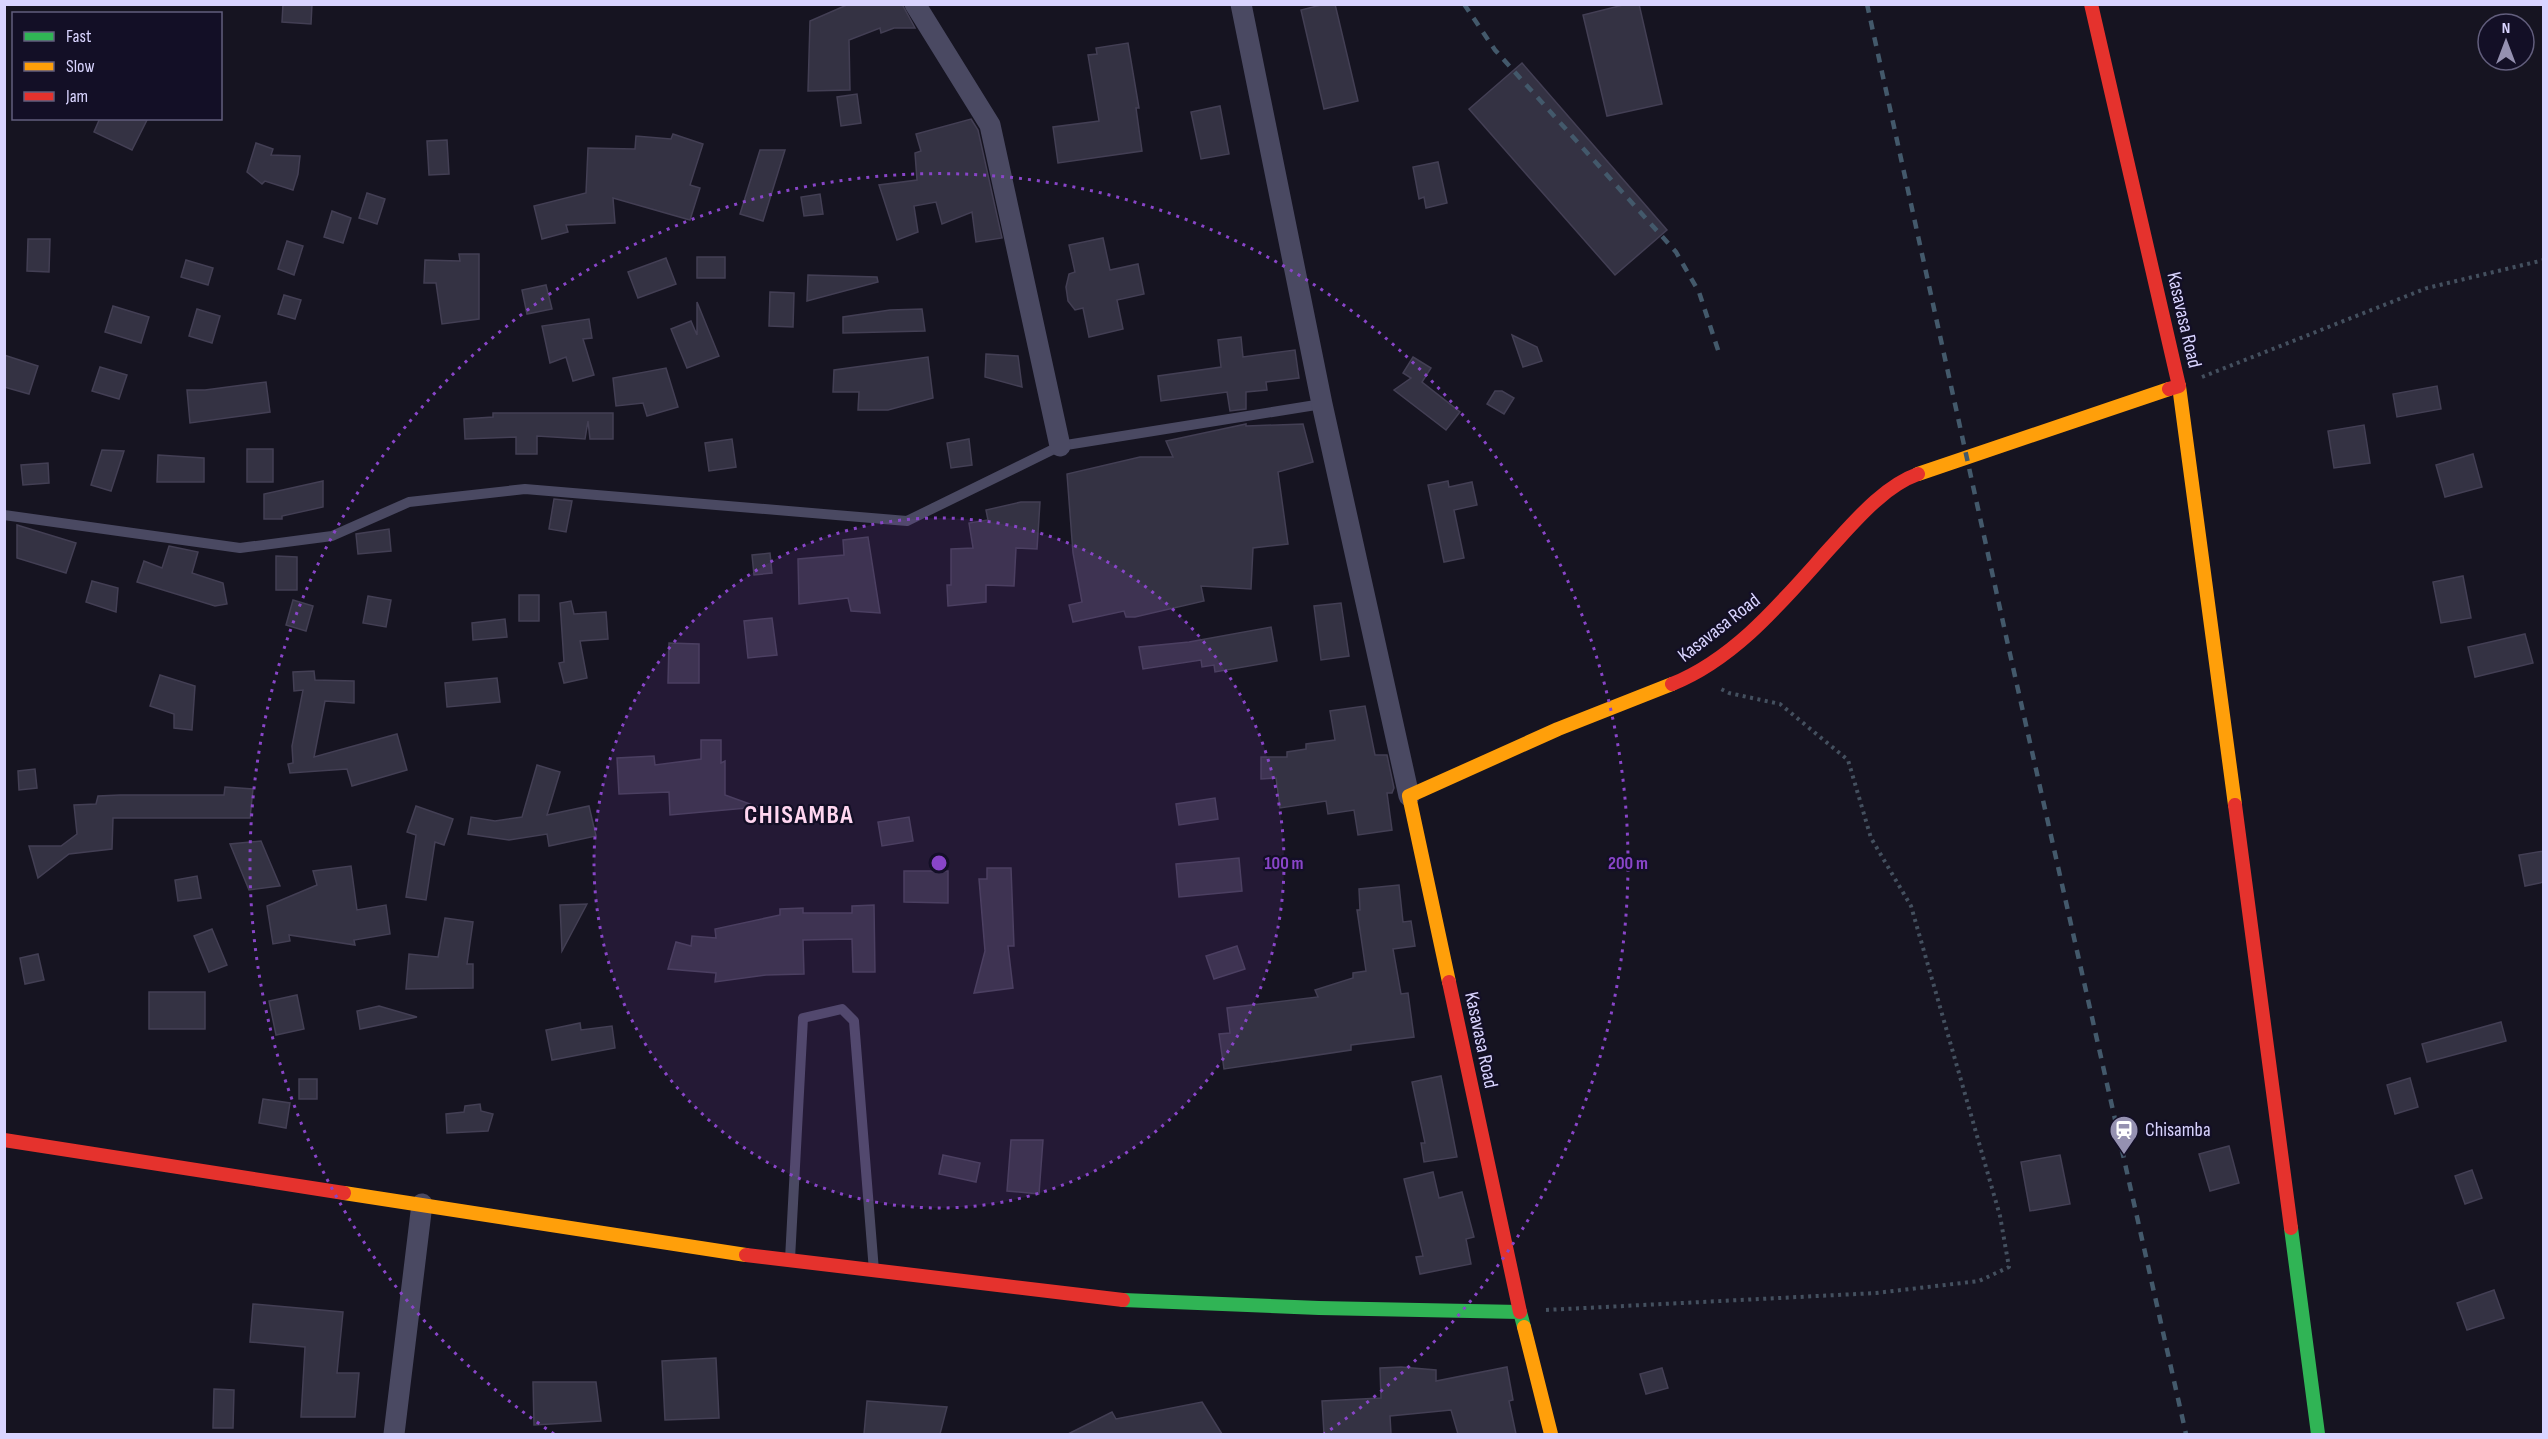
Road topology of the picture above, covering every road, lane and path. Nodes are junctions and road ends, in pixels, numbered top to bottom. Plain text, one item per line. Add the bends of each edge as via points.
1 (915, 4) edge
2 (1241, 4) edge
3 (2091, 4) edge
4 (2544, 260) edge
5 (2179, 386) junction
6 (1322, 404) junction
7 (1060, 446) junction
8 (4, 515) edge
9 (1694, 675) junction
10 (1409, 796) junction
11 (4, 1140) edge
12 (422, 1204) junction
13 (790, 1262) junction
14 (874, 1272) junction
15 (1520, 1312) junction
16 (394, 1434) edge
17 (1551, 1434) edge
18 (2318, 1434) edge

1 - 7 street via 990,125
2 - 6 street
3 - 5 street, Kasavasa Road
4 - 5 path via 2427,288
5 - 9 street, Kasavasa Road via 1906,478 1860,515 1767,619
5 - 18 street
6 - 7 lane
6 - 10 street
7 - 8 lane via 907,521 525,489 409,502 332,536 240,548
9 - 10 street, Kasavasa Road via 1558,729
9 - 15 path via 1729,693 1780,704 1848,760 1871,838 1911,906 2000,1216 2009,1267 1979,1281 1876,1293
10 - 15 street, Kasavasa Road
11 - 12 street
12 - 13 street
12 - 16 street
13 - 14 street
13 - 14 lane via 803,1018 842,1009 854,1021
14 - 15 street via 1111,1299
15 - 17 street, Kasavasa Road

